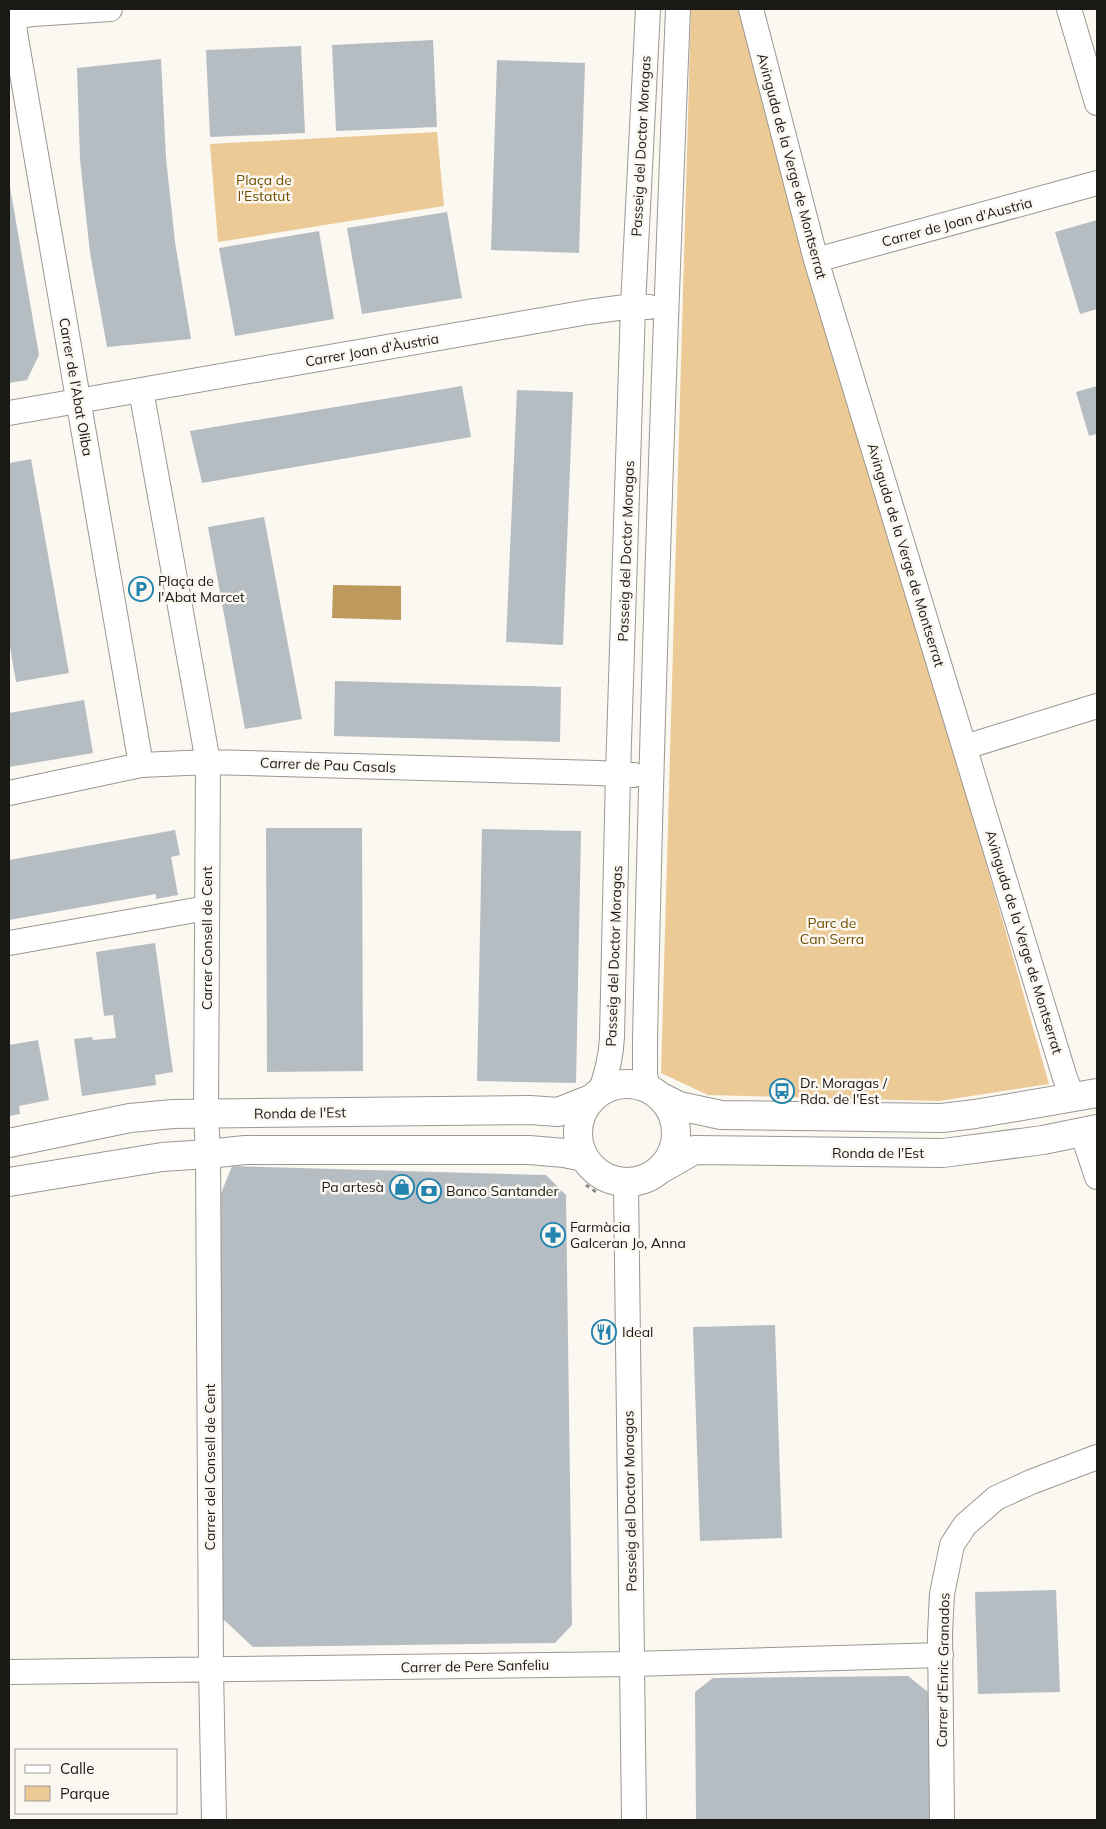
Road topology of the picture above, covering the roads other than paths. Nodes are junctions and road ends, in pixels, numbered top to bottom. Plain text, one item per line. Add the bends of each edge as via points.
1 (110, 9) edge
2 (648, 9) edge
3 (678, 9) edge
4 (751, 9) edge
5 (1069, 9) edge
6 (11, 15) edge
7 (1097, 103) edge
8 (1097, 183) edge
9 (816, 260) junction
10 (633, 306) junction
11 (666, 308) junction
12 (141, 390) junction
13 (78, 401) junction
14 (9, 413) edge
15 (1097, 706) edge
16 (965, 747) junction
17 (208, 762) junction
18 (142, 765) junction
19 (618, 774) junction
20 (650, 777) junction
21 (9, 793) edge
22 (207, 908) junction
23 (9, 943) edge
24 (655, 1093) junction
25 (596, 1095) junction
26 (1085, 1095) edge
27 (206, 1114) junction
28 (1090, 1130) edge
29 (9, 1143) edge
30 (208, 1154) junction
31 (584, 1157) junction
32 (661, 1169) junction
33 (1097, 1177) edge
34 (9, 1182) edge
35 (626, 1183) junction
36 (1097, 1457) edge
37 (940, 1655) junction
38 (632, 1664) junction
39 (211, 1669) junction
40 (9, 1672) edge
41 (214, 1820) edge
42 (634, 1820) edge
43 (942, 1820) edge

1 - 6 street
2 - 10 street, Passeig del Doctor Moragas
3 - 11 street
4 - 9 street, Avinguda de la Verge de Montserrat
5 - 7 street
6 - 13 street, Carrer de l'Abat Oliba
8 - 9 street, Carrer de Joan d'Austria
9 - 16 street, Avinguda de la Verge de Montserrat
10 - 11 street, Carrer Joan d'Àustria
10 - 12 street, Carrer Joan d'Àustria
10 - 19 street, Passeig del Doctor Moragas
11 - 20 street
12 - 13 street, Carrer Joan d'Àustria
12 - 17 street
13 - 14 street, Carrer Joan d'Àustria
13 - 18 street, Carrer de l'Abat Oliba
15 - 16 street
16 - 26 street, Avinguda de la Verge de Montserrat via 1065,1078
17 - 18 street, Carrer de Pau Casals
17 - 19 street, Carrer de Pau Casals
17 - 22 street, Carrer Consell de Cent
18 - 21 street, Carrer de Pau Casals
19 - 20 street, Carrer de Pau Casals
19 - 25 street, Passeig del Doctor Moragas via 611,1046 606,1076
20 - 24 street via 645,1075
22 - 23 street
22 - 27 street, Carrer Consell de Cent
24 - 25 street via 624,1084
24 - 26 street via 679,1106 721,1115 942,1118
24 - 32 street via 673,1114 677,1133 673,1153
25 - 27 street, Ronda de l'Est via 558,1112
25 - 31 street via 586,1106 579,1123 578,1140
27 - 29 street, Ronda de l'Est via 130,1118
27 - 30 street, Carrer del Consell de Cent
28 - 32 street, Ronda de l'Est via 1043,1140 943,1153 694,1150
28 - 33 street
30 - 31 street via 245,1150 529,1150
30 - 34 street via 162,1156
30 - 39 street, Carrer del Consell de Cent
31 - 35 street via 590,1166 607,1178
32 - 35 street via 642,1180
35 - 38 street, Passeig del Doctor Moragas
36 - 37 street, Carrer d'Enric Granados via 996,1498 965,1525 952,1546 942,1594
37 - 38 street, Carrer de Pere Sanfeliu
37 - 43 street, Carrer d'Enric Granados
38 - 39 street, Carrer de Pere Sanfeliu
38 - 42 street, Passeig del Doctor Moragas
39 - 40 street, Carrer de Pere Sanfeliu
39 - 41 street, Carrer del Consell de Cent

